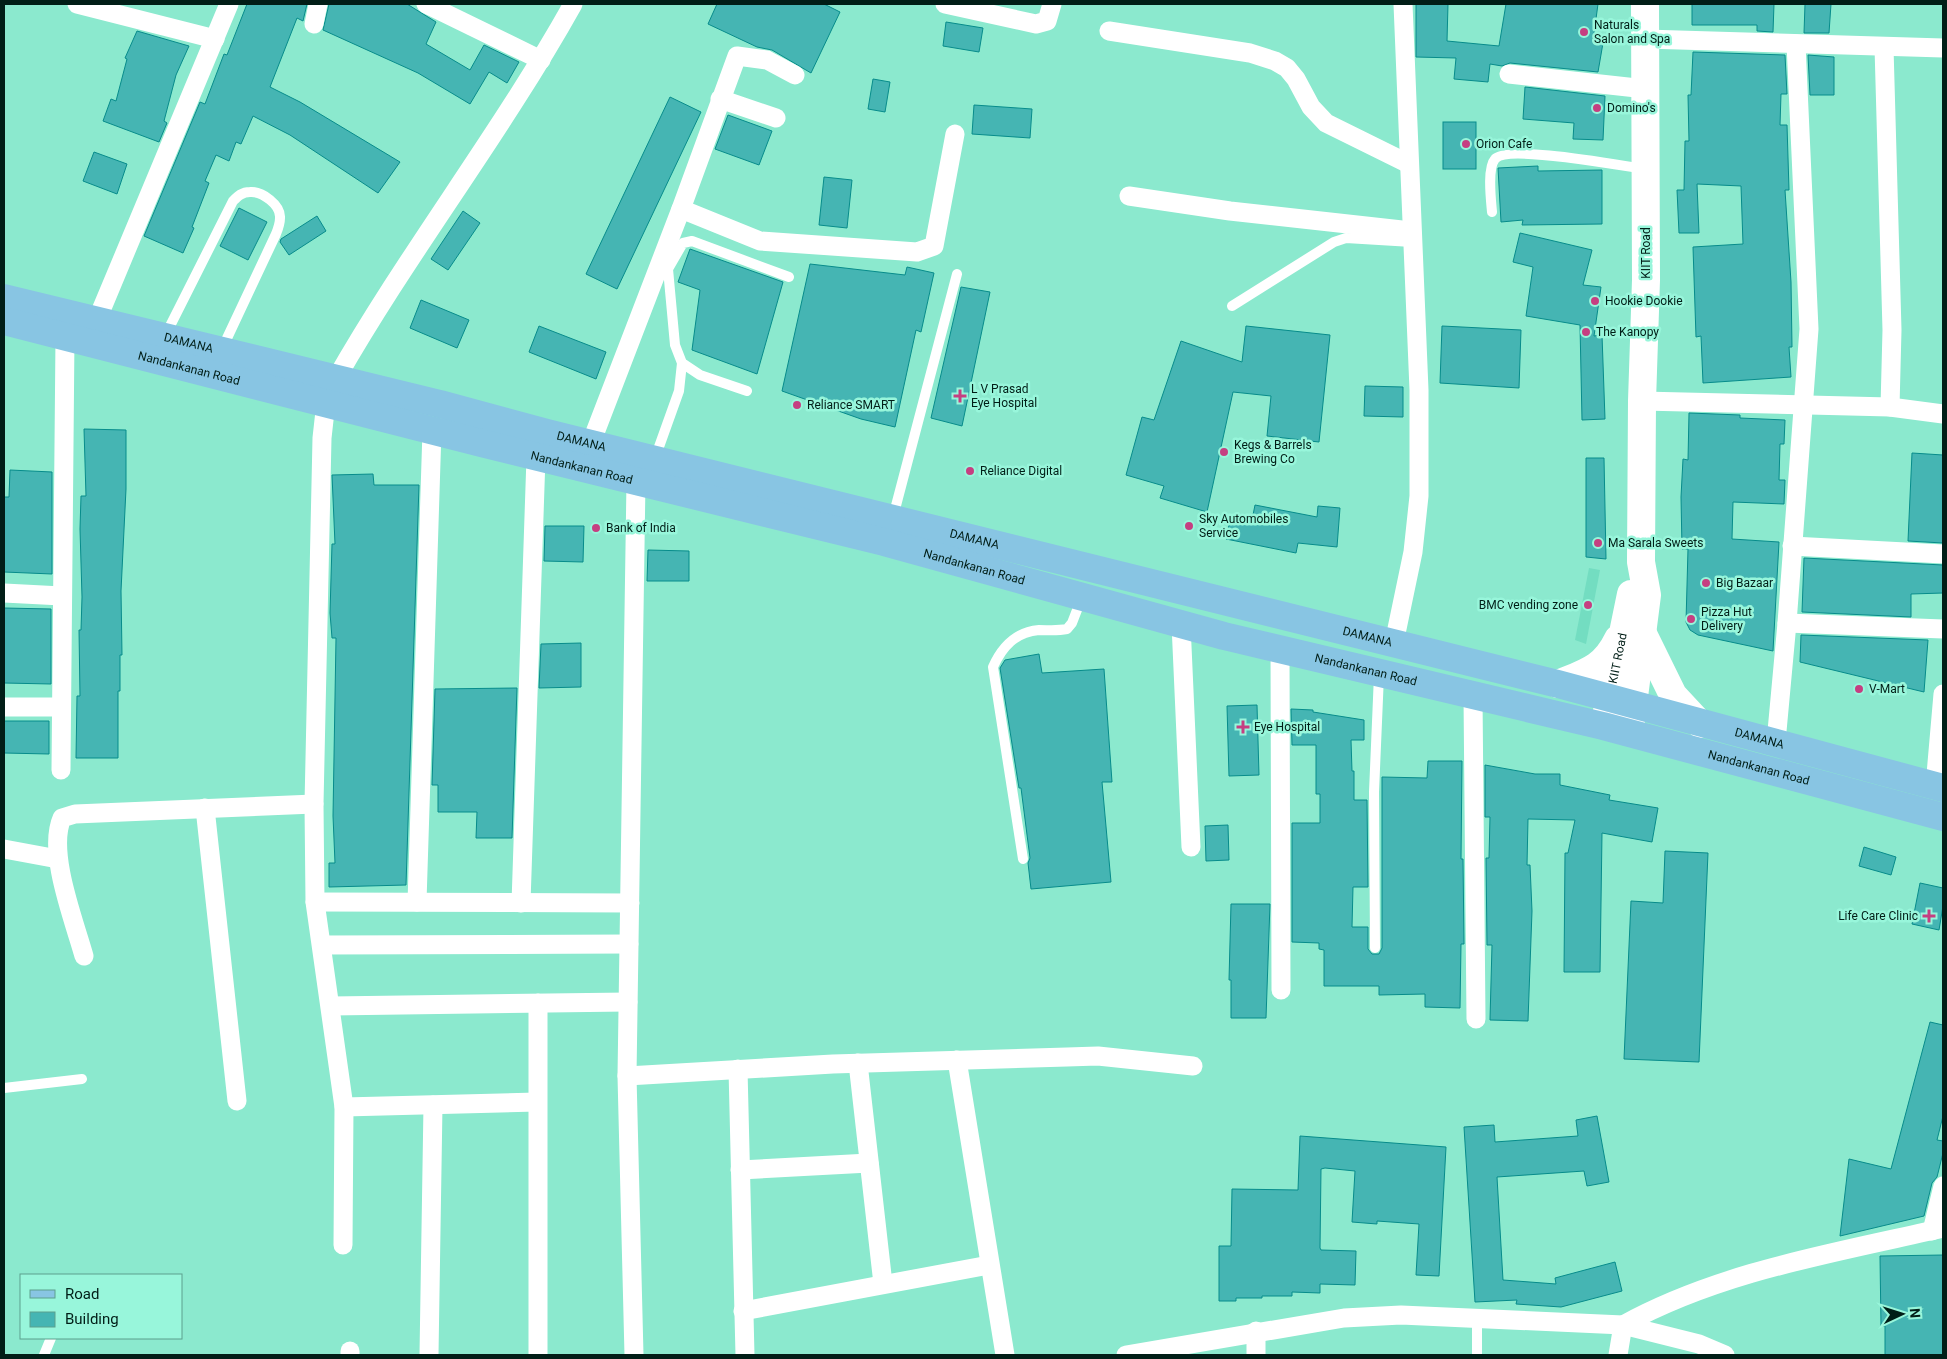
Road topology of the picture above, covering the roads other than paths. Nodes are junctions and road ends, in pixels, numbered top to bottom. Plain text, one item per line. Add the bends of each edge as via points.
1 (77, 4) edge
2 (229, 4) edge
3 (318, 4) edge
4 (426, 4) edge
5 (573, 4) edge
6 (945, 4) edge
7 (1052, 4) edge
8 (1403, 4) edge
9 (1645, 4) edge
10 (314, 24) dead end
11 (1109, 31) dead end
12 (215, 39) junction
13 (1646, 39) junction
14 (1796, 44) junction
15 (1884, 47) junction
16 (1943, 48) edge
17 (541, 60) junction
18 (1509, 74) dead end
19 (795, 75) dead end
20 (1646, 89) junction
21 (720, 99) junction
22 (776, 118) dead end
23 (955, 134) dead end
24 (1409, 164) junction
25 (1646, 170) junction
26 (1128, 196) dead end
27 (681, 209) junction
28 (1492, 212) dead end
29 (1412, 236) junction
30 (957, 274) dead end
31 (789, 277) dead end
32 (4, 298) edge
33 (1232, 306) dead end
34 (97, 320) junction
35 (4, 322) edge
36 (65, 337) junction
37 (165, 337) junction
38 (221, 351) junction
39 (682, 363) junction
40 (331, 391) junction
41 (747, 391) dead end
42 (1642, 401) junction
43 (1804, 406) junction
44 (1890, 407) junction
45 (1943, 414) edge
46 (432, 430) junction
47 (590, 443) junction
48 (536, 456) junction
49 (654, 459) junction
50 (636, 481) junction
51 (893, 519) junction
52 (1792, 546) junction
53 (1943, 554) edge
54 (4, 593) edge
55 (62, 596) junction
56 (1082, 596) junction
57 (1787, 623) junction
58 (1180, 624) junction
59 (1943, 629) edge
60 (1633, 630) junction
61 (1394, 643) junction
62 (1280, 649) junction
63 (1379, 674) junction
64 (1558, 684) junction
65 (1943, 694) edge
66 (1474, 696) junction
67 (1622, 700) junction
68 (4, 707) edge
69 (61, 707) junction
70 (1700, 724) junction
71 (1603, 726) junction
72 (1629, 734) junction
73 (1776, 742) junction
74 (60, 770) dead end
75 (1939, 787) edge
76 (314, 804) junction
77 (205, 808) junction
78 (1943, 817) edge
79 (1191, 847) dead end
80 (4, 849) edge
81 (58, 859) junction
82 (1023, 859) dead end
83 (315, 902) junction
84 (417, 902) junction
85 (521, 903) junction
86 (630, 903) junction
87 (629, 944) junction
88 (322, 945) junction
89 (1375, 948) dead end
90 (84, 956) dead end
91 (1281, 990) dead end
92 (628, 1002) junction
93 (538, 1003) junction
94 (331, 1006) junction
95 (1476, 1019) dead end
96 (956, 1060) junction
97 (858, 1063) junction
98 (1193, 1066) dead end
99 (738, 1069) junction
100 (627, 1076) junction
101 (82, 1080) dead end
102 (4, 1088) edge
103 (237, 1100) dead end
104 (537, 1102) junction
105 (433, 1105) junction
106 (344, 1107) junction
107 (869, 1163) junction
108 (740, 1170) junction
109 (1943, 1186) edge
110 (1938, 1229) edge
111 (343, 1245) dead end
112 (989, 1265) junction
113 (883, 1284) junction
114 (744, 1311) junction
115 (1476, 1319) junction
116 (1622, 1325) junction
117 (1256, 1331) junction
118 (52, 1339) edge
119 (44, 1355) edge
120 (429, 1355) edge
121 (538, 1355) edge
122 (634, 1355) edge
123 (744, 1355) edge
124 (1005, 1355) edge
125 (1126, 1355) edge
126 (1256, 1355) edge
127 (1477, 1355) edge
128 (1618, 1355) edge
129 (1725, 1355) edge

1 - 12 street
2 - 12 street
3 - 10 street
4 - 17 street
5 - 17 street
6 - 7 street via 1036,24 1047,21
8 - 24 street
9 - 13 main road, KIIT Road
11 - 24 street via 1250,53 1275,61 1287,68 1311,107 1326,123
12 - 34 street
13 - 14 street
13 - 20 main road, KIIT Road
14 - 15 street
14 - 43 street via 1809,329
15 - 16 street
15 - 44 street via 1892,330
17 - 40 street via 360,336
18 - 20 street
19 - 21 street via 767,60 737,56
20 - 25 main road, KIIT Road
21 - 22 street
21 - 27 street
23 - 27 street via 934,246 917,252 760,241
24 - 29 street
25 - 28 lane via 1557,157 1511,152 1501,154 1494,160 1491,171
25 - 42 main road, KIIT Road
26 - 29 street
27 - 47 street
29 - 33 lane via 1346,238 1334,242
29 - 61 street via 1419,390 1419,496 1413,552
30 - 51 lane
31 - 39 lane via 701,243 683,243 668,269 675,344
32 - 34 main road, DAMANA
34 - 37 main road, DAMANA
35 - 36 main road, Nandankanan Road
36 - 40 main road, Nandankanan Road
36 - 55 street
37 - 38 main road, DAMANA
37 - 38 lane via 233,201 241,193 252,191 272,201 281,217
38 - 40 main road, DAMANA
39 - 41 lane via 700,375
39 - 49 lane via 679,391
40 - 46 main road, Nandankanan Road
40 - 47 main road, DAMANA
40 - 76 street via 322,438
42 - 43 street
42 - 60 main road, KIIT Road via 1641,562 1647,596
43 - 44 street
43 - 52 street
44 - 45 street
46 - 48 main road, Nandankanan Road
46 - 84 street
47 - 49 main road, DAMANA
48 - 50 main road, Nandankanan Road
48 - 85 street
49 - 51 main road, DAMANA
50 - 56 main road, Nandankanan Road via 884,542
50 - 86 street
51 - 61 main road, DAMANA
52 - 53 street
52 - 57 street
54 - 55 street
55 - 69 street
56 - 58 main road, Nandankanan Road
56 - 82 lane via 1072,623 1066,629 1018,635 1000,651 993,668
57 - 59 street
57 - 73 street
58 - 62 main road, Nandankanan Road
58 - 79 street
60 - 64 main road via 1595,669
60 - 67 main road, KIIT Road
60 - 70 main road via 1672,695
61 - 64 main road, DAMANA
62 - 63 main road, Nandankanan Road
62 - 91 street
63 - 66 main road, Nandankanan Road
63 - 89 lane via 1374,792
64 - 67 main road, DAMANA
65 - 75 street
66 - 71 main road, Nandankanan Road
66 - 95 street
67 - 70 main road, DAMANA
67 - 71 main road, KIIT Road
67 - 72 main road
68 - 69 street
69 - 74 street
70 - 73 main road, DAMANA
71 - 72 main road, Nandankanan Road
72 - 78 main road, Nandankanan Road
73 - 75 main road, DAMANA
76 - 77 street
76 - 83 street
77 - 81 street via 75,814 62,818 57,830
77 - 103 street
80 - 81 street
81 - 90 street
83 - 84 street
83 - 88 street
84 - 85 street
85 - 86 street
86 - 87 street
87 - 88 street
87 - 92 street
88 - 94 street
92 - 93 street
92 - 100 street
93 - 94 street
93 - 104 street
94 - 106 street
96 - 97 street
96 - 98 street via 1098,1056
96 - 112 street
97 - 99 street
97 - 107 street
99 - 100 street
99 - 108 street
100 - 122 street
101 - 102 lane
104 - 105 street
104 - 121 street
105 - 106 street
105 - 120 street
106 - 111 street
107 - 108 street
107 - 113 street
108 - 114 street
109 - 110 street
110 - 116 street via 1767,1269 1685,1295
112 - 113 street
112 - 124 street
113 - 114 street
114 - 123 street
115 - 116 street
115 - 117 street via 1401,1315 1344,1318
115 - 127 lane
116 - 128 street
116 - 129 street via 1699,1344
117 - 125 street
117 - 126 street
118 - 119 lane

